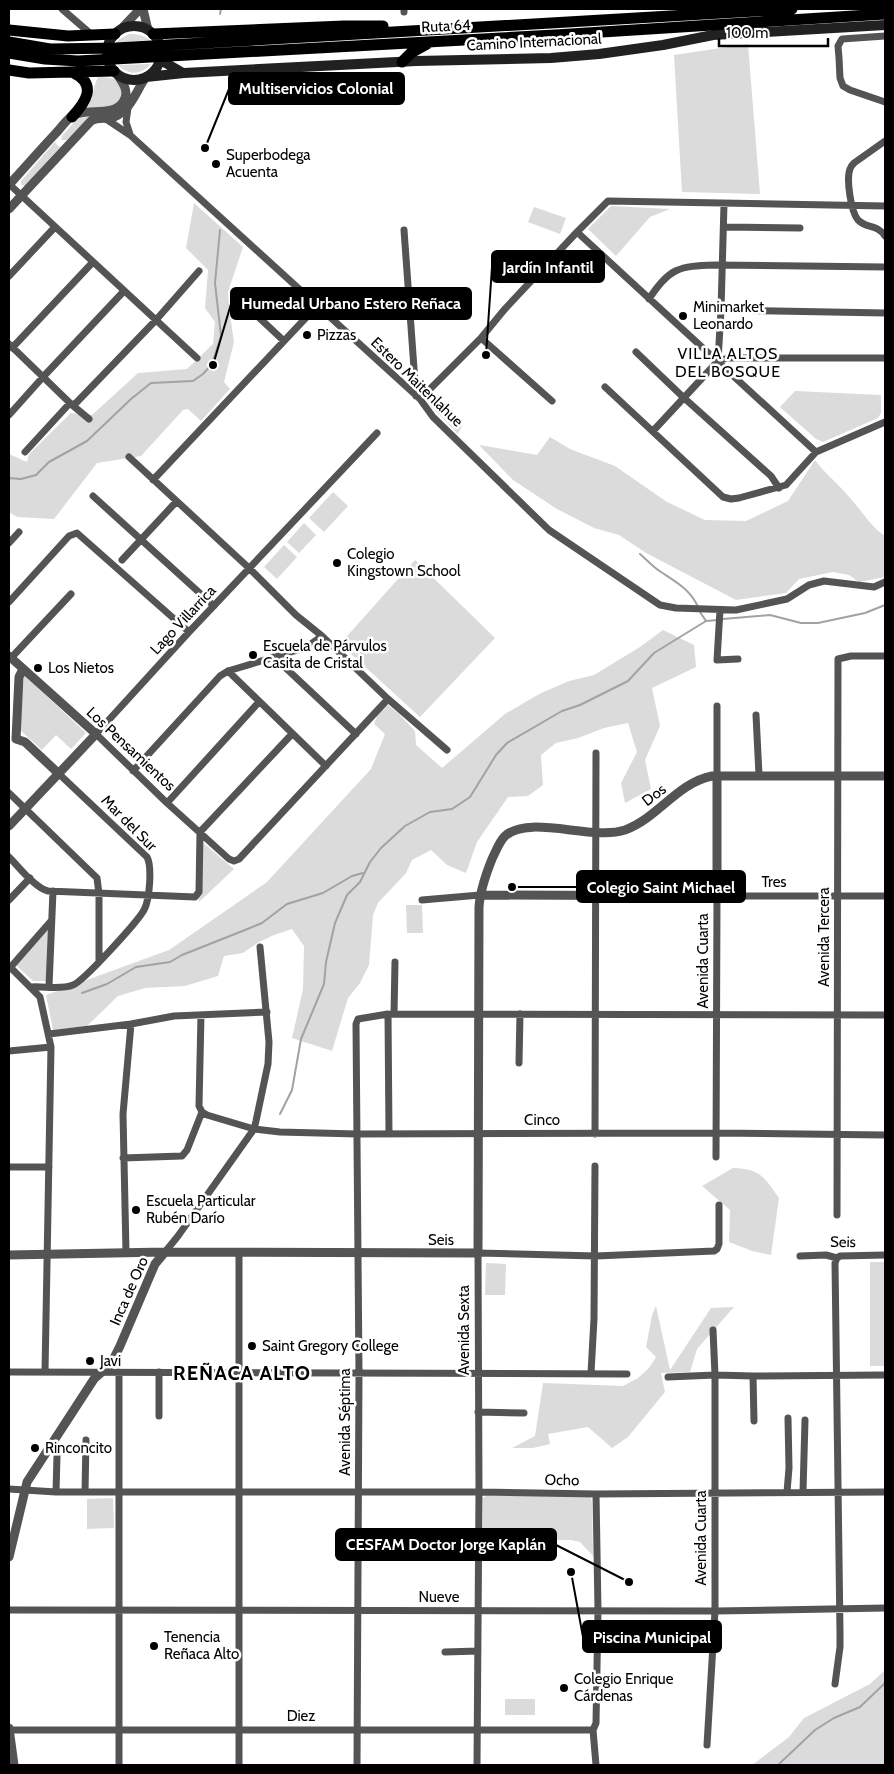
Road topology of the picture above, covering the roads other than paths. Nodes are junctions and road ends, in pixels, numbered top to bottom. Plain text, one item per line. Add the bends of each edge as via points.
1 (62, 9) edge
2 (142, 9) edge
3 (792, 9) edge
4 (885, 14) edge
5 (75, 20) junction
6 (885, 25) edge
7 (9, 30) edge
8 (440, 30) junction
9 (151, 32) junction
10 (92, 35) junction
11 (115, 35) junction
12 (68, 36) junction
13 (885, 36) edge
14 (433, 41) junction
15 (9, 42) edge
16 (9, 53) edge
17 (160, 56) junction
18 (402, 62) junction
19 (9, 70) edge
20 (74, 73) junction
21 (116, 73) junction
22 (184, 73) junction
23 (146, 77) junction
24 (885, 102) edge
25 (128, 108) junction
26 (72, 117) junction
27 (106, 119) junction
28 (55, 135) junction
29 (130, 135) junction
30 (885, 141) edge
31 (68, 145) junction
32 (9, 184) edge
33 (21, 196) junction
34 (724, 204) junction
35 (852, 205) junction
36 (885, 206) edge
37 (9, 209) edge
38 (55, 227) junction
39 (724, 227) junction
40 (800, 228) dead end
41 (404, 230) dead end
42 (577, 232) junction
43 (885, 236) edge
44 (94, 262) junction
45 (722, 265) junction
46 (885, 267) edge
47 (199, 272) dead end
48 (9, 276) edge
49 (124, 291) junction
50 (237, 297) dead end
51 (649, 299) junction
52 (317, 306) junction
53 (721, 310) junction
54 (885, 313) edge
55 (156, 320) junction
56 (481, 338) junction
57 (284, 341) junction
58 (11, 346) edge
59 (636, 352) dead end
60 (197, 358) dead end
61 (885, 358) edge
62 (718, 361) junction
63 (43, 377) junction
64 (605, 387) dead end
65 (683, 397) junction
66 (418, 398) junction
67 (552, 401) dead end
68 (71, 404) junction
69 (9, 414) edge
70 (89, 419) dead end
71 (885, 422) edge
72 (653, 431) junction
73 (377, 433) dead end
74 (25, 452) dead end
75 (816, 452) junction
76 (129, 457) dead end
77 (153, 480) junction
78 (779, 488) junction
79 (93, 496) dead end
80 (176, 502) junction
81 (19, 532) dead end
82 (142, 539) junction
83 (9, 543) edge
84 (122, 560) dead end
85 (250, 568) junction
86 (885, 582) edge
87 (71, 594) dead end
88 (9, 602) edge
89 (214, 606) junction
90 (720, 610) junction
91 (189, 632) junction
92 (322, 636) junction
93 (885, 656) edge
94 (10, 657) edge
95 (274, 658) junction
96 (738, 659) dead end
97 (22, 669) junction
98 (228, 671) junction
99 (388, 699) junction
100 (259, 702) junction
101 (717, 706) dead end
102 (756, 715) dead end
103 (96, 734) junction
104 (292, 734) junction
105 (356, 734) junction
106 (12, 739) edge
107 (447, 750) dead end
108 (596, 753) dead end
109 (326, 766) junction
110 (133, 771) junction
111 (58, 773) junction
112 (717, 775) junction
113 (759, 775) junction
114 (838, 776) junction
115 (885, 776) edge
116 (9, 793) edge
117 (167, 803) junction
118 (25, 808) junction
119 (9, 826) edge
120 (200, 832) junction
121 (596, 833) junction
122 (9, 857) edge
123 (30, 878) junction
124 (53, 891) junction
125 (99, 894) junction
126 (480, 895) junction
127 (596, 895) junction
128 (148, 896) junction
129 (717, 896) junction
130 (838, 896) junction
131 (885, 896) edge
132 (9, 900) edge
133 (422, 900) dead end
134 (52, 921) junction
135 (260, 947) dead end
136 (99, 961) junction
137 (394, 962) dead end
138 (9, 968) edge
139 (31, 986) junction
140 (49, 986) junction
141 (267, 1012) junction
142 (391, 1014) junction
143 (478, 1014) junction
144 (520, 1014) junction
145 (595, 1014) junction
146 (201, 1015) junction
147 (717, 1015) junction
148 (837, 1015) junction
149 (885, 1016) edge
150 (132, 1024) junction
151 (49, 1034) junction
152 (51, 1047) junction
153 (9, 1051) edge
154 (519, 1064) dead end
155 (202, 1112) junction
156 (254, 1129) junction
157 (389, 1133) junction
158 (716, 1133) junction
159 (357, 1134) junction
160 (478, 1134) junction
161 (595, 1134) junction
162 (837, 1135) junction
163 (885, 1135) edge
164 (716, 1157) dead end
165 (123, 1158) junction
166 (595, 1166) dead end
167 (9, 1167) edge
168 (49, 1167) junction
169 (719, 1204) dead end
170 (837, 1214) dead end
171 (126, 1252) junction
172 (165, 1252) junction
173 (239, 1253) junction
174 (357, 1253) junction
175 (478, 1253) junction
176 (47, 1254) junction
177 (9, 1255) edge
178 (885, 1255) edge
179 (596, 1256) junction
180 (800, 1256) dead end
181 (836, 1258) junction
182 (713, 1330) dead end
183 (9, 1372) edge
184 (45, 1372) junction
185 (102, 1372) junction
186 (119, 1372) junction
187 (159, 1372) junction
188 (359, 1372) junction
189 (239, 1373) junction
190 (478, 1373) junction
191 (591, 1373) junction
192 (627, 1374) dead end
193 (836, 1374) junction
194 (715, 1375) junction
195 (885, 1375) edge
196 (753, 1376) junction
197 (668, 1378) dead end
198 (478, 1412) junction
199 (524, 1413) dead end
200 (159, 1416) dead end
201 (788, 1418) dead end
202 (804, 1420) dead end
203 (754, 1421) dead end
204 (86, 1440) dead end
205 (57, 1456) dead end
206 (9, 1490) edge
207 (25, 1490) junction
208 (838, 1491) junction
209 (56, 1492) junction
210 (85, 1492) junction
211 (119, 1492) junction
212 (239, 1492) junction
213 (358, 1492) junction
214 (479, 1492) junction
215 (787, 1492) junction
216 (803, 1492) junction
217 (885, 1492) edge
218 (714, 1493) junction
219 (596, 1494) junction
220 (9, 1557) edge
221 (885, 1608) edge
222 (839, 1609) junction
223 (9, 1610) edge
224 (120, 1610) junction
225 (239, 1610) junction
226 (358, 1610) junction
227 (478, 1610) junction
228 (598, 1610) junction
229 (715, 1610) junction
230 (478, 1651) junction
231 (445, 1652) dead end
232 (835, 1684) dead end
233 (9, 1730) edge
234 (119, 1730) junction
235 (238, 1730) junction
236 (358, 1730) junction
237 (478, 1730) junction
238 (593, 1730) junction
239 (707, 1745) dead end
240 (14, 1765) edge
241 (119, 1765) edge
242 (238, 1765) edge
243 (357, 1765) edge
244 (477, 1765) edge
245 (596, 1765) edge

1 - 5 street
2 - 9 street
2 - 11 street
3 - 8 highway, Ruta 64
4 - 14 highway, Ruta 64
5 - 10 street
5 - 12 street
6 - 18 main road, Camino Internacional via 713,35 598,54
7 - 12 highway
8 - 9 highway via 344,26
8 - 15 highway, Ruta 64 via 64,49
9 - 11 main road via 134,26
9 - 17 main road via 159,44
10 - 11 highway
10 - 12 highway
11 - 21 main road via 107,57
13 - 24 street via 839,42 843,86
14 - 16 highway, Ruta 64 via 78,61 45,60
14 - 18 highway
17 - 22 main road, Camino Internacional via 169,66
17 - 23 main road via 156,68
18 - 22 main road, Camino Internacional
19 - 20 highway
20 - 21 highway
20 - 26 highway via 84,80 87,91 84,104
21 - 23 main road via 131,80
21 - 26 street via 126,91 120,106 110,111
22 - 23 main road, Camino Internacional
23 - 25 street
25 - 27 street
25 - 29 street via 126,122
26 - 28 street
27 - 29 street, Estero Maitenlahue
27 - 31 street via 94,119
28 - 31 street
28 - 32 street
29 - 52 street, Estero Maitenlahue
30 - 35 street via 850,167
31 - 33 street
32 - 33 street
33 - 37 street
33 - 38 street
34 - 35 street
34 - 39 street
34 - 42 street via 608,202
35 - 36 street
35 - 43 street via 861,222 878,228
38 - 44 street
38 - 48 street
39 - 40 street
39 - 45 street
41 - 66 street
42 - 51 street
42 - 56 street
44 - 49 street
44 - 58 street
45 - 46 street
45 - 51 street via 678,269 664,279
45 - 53 street
47 - 55 street
49 - 55 street
49 - 63 street
50 - 57 street
51 - 62 street
52 - 57 street
52 - 66 street, Estero Maitenlahue
53 - 54 street
53 - 62 street
55 - 60 street
55 - 68 street via 76,404
56 - 66 street
56 - 67 street
57 - 77 street
58 - 63 street
59 - 65 street
61 - 62 street via 728,358
62 - 65 street
62 - 75 street
63 - 68 street
63 - 69 street
64 - 72 street
65 - 72 street
65 - 78 street via 770,476
66 - 90 street, Estero Maitenlahue via 549,530 660,605
68 - 70 street
68 - 74 street
71 - 75 street
72 - 78 street via 723,497 739,498
73 - 85 street, Lago Villarrica
75 - 78 street via 791,481
76 - 77 street
77 - 80 street
79 - 82 street
80 - 82 street
80 - 85 street
81 - 83 street
82 - 84 street
82 - 89 street
85 - 89 street, Lago Villarrica
85 - 92 street via 296,615
86 - 90 street, Estero Maitenlahue via 874,587 824,581 809,585 787,600
87 - 94 street
88 - 91 street via 74,533 80,534
89 - 91 street, Lago Villarrica
90 - 96 street via 717,660
91 - 103 street, Lago Villarrica
92 - 95 street via 308,646
92 - 99 street
93 - 114 street, Avenida Tercera via 838,659
94 - 97 street, Los Pensamientos
95 - 98 street
95 - 105 street
97 - 103 street, Los Pensamientos
97 - 106 street
98 - 100 street
98 - 110 street
99 - 105 street
99 - 107 street
100 - 104 street
100 - 117 street
101 - 112 street, Avenida Cuarta
102 - 113 street
103 - 110 street, Los Pensamientos
103 - 111 street, Lago Villarrica
104 - 109 street
104 - 120 street
105 - 109 street
106 - 111 street, Mar del Sur via 25,742
108 - 121 street
109 - 120 street, Los Pensamientos via 239,859 229,859
110 - 117 street, Los Pensamientos
111 - 118 street, Lago Villarrica
111 - 128 street, Mar del Sur via 147,857 150,867
112 - 113 street, Dos
112 - 121 street, Dos via 689,785 632,827 618,832
112 - 129 street, Avenida Cuarta
113 - 114 street, Dos
114 - 115 street, Dos
114 - 130 street, Avenida Tercera
116 - 118 street
117 - 120 street, Los Pensamientos
118 - 119 street, Lago Villarrica
118 - 125 street via 96,876
120 - 128 street via 197,896
121 - 126 street, Dos via 539,828 511,832 499,843
121 - 127 street
122 - 123 street
123 - 124 street via 44,890
123 - 132 street
124 - 125 street
124 - 134 street
125 - 128 street
125 - 136 street
126 - 127 street, Tres
126 - 133 street, Tres
126 - 143 street, Avenida Sexta
127 - 129 street, Tres
127 - 145 street
128 - 136 street, Mar del Sur via 143,912
129 - 130 street, Tres
129 - 147 street, Avenida Cuarta
130 - 131 street, Tres
130 - 148 street, Avenida Tercera
134 - 138 street
134 - 140 street
135 - 141 street, Inca de Oro
136 - 140 street, Mar del Sur via 75,984
137 - 142 street
138 - 139 street
139 - 140 street, Mar del Sur
139 - 151 street via 40,997
141 - 146 street
141 - 156 street, Inca de Oro via 268,1064
142 - 143 street
142 - 157 street
142 - 159 street, Avenida Séptima via 363,1017 356,1024
143 - 144 street
143 - 160 street, Avenida Sexta
144 - 145 street
144 - 154 street
145 - 147 street
145 - 161 street
146 - 150 street via 174,1016
146 - 155 street via 199,1106
147 - 148 street
147 - 158 street, Avenida Cuarta
148 - 149 street
148 - 162 street, Avenida Tercera
150 - 151 street
150 - 165 street via 123,1114
151 - 152 street
152 - 153 street
152 - 168 street
155 - 156 street, Cinco
155 - 165 street via 188,1150 182,1156
156 - 159 street, Cinco
156 - 172 street, Inca de Oro
157 - 159 street, Cinco
157 - 160 street, Cinco
158 - 161 street, Cinco
158 - 162 street, Cinco
158 - 164 street, Avenida Cuarta
159 - 174 street, Avenida Séptima
160 - 161 street, Cinco
160 - 175 street, Avenida Sexta
162 - 163 street, Cinco
162 - 170 street, Avenida Tercera
165 - 171 street
166 - 179 street
167 - 168 street
168 - 176 street
169 - 179 street, Seis via 719,1244 714,1251
171 - 172 street, Seis
171 - 176 street, Seis
172 - 173 street, Seis
172 - 185 street, Inca de Oro via 155,1264 111,1364
173 - 174 street, Seis
173 - 189 street
174 - 175 street, Seis
174 - 188 street, Avenida Séptima
175 - 179 street, Seis
175 - 190 street, Avenida Sexta
176 - 177 street, Seis
176 - 184 street
178 - 181 street, Seis
179 - 191 street
180 - 181 street, Seis
181 - 193 street
182 - 194 street, Avenida Cuarta
183 - 184 street
184 - 185 street
185 - 186 street
185 - 207 street, Inca de Oro via 94,1378
186 - 187 street
186 - 211 street
187 - 189 street
187 - 200 street
188 - 189 street
188 - 190 street
188 - 213 street, Avenida Séptima
189 - 212 street
190 - 191 street
190 - 198 street, Avenida Sexta
191 - 192 street
193 - 195 street
193 - 196 street
193 - 208 street
194 - 196 street
194 - 197 street
194 - 218 street, Avenida Cuarta
196 - 203 street
198 - 199 street
198 - 214 street, Avenida Sexta
201 - 215 street
202 - 216 street
204 - 210 street
205 - 209 street
206 - 207 street, Ocho
207 - 209 street, Ocho
207 - 220 street, Inca de Oro
208 - 216 street, Ocho
208 - 217 street, Ocho
208 - 222 street
209 - 210 street, Ocho
210 - 211 street, Ocho
211 - 212 street, Ocho
211 - 224 street
212 - 213 street, Ocho
212 - 225 street
213 - 214 street, Ocho
213 - 226 street, Avenida Séptima
214 - 219 street, Ocho
214 - 227 street, Avenida Sexta
215 - 216 street, Ocho
215 - 218 street, Ocho
218 - 219 street, Ocho
218 - 229 street, Avenida Cuarta
219 - 228 street
221 - 222 street, Nueve
222 - 229 street, Nueve
222 - 232 street via 840,1648
223 - 224 street, Nueve
224 - 225 street, Nueve
224 - 234 street
225 - 226 street, Nueve
225 - 235 street
226 - 227 street, Nueve
226 - 236 street, Avenida Séptima
227 - 228 street, Nueve
227 - 230 street, Avenida Sexta
228 - 229 street, Nueve
228 - 238 street via 596,1723
229 - 239 street, Avenida Cuarta
230 - 231 street
230 - 237 street, Avenida Sexta
233 - 234 street, Diez
233 - 240 street
234 - 235 street, Diez
234 - 241 street
235 - 236 street, Diez
235 - 242 street
236 - 237 street, Diez
236 - 243 street, Avenida Séptima
237 - 238 street, Diez
237 - 244 street, Avenida Sexta
238 - 245 street

